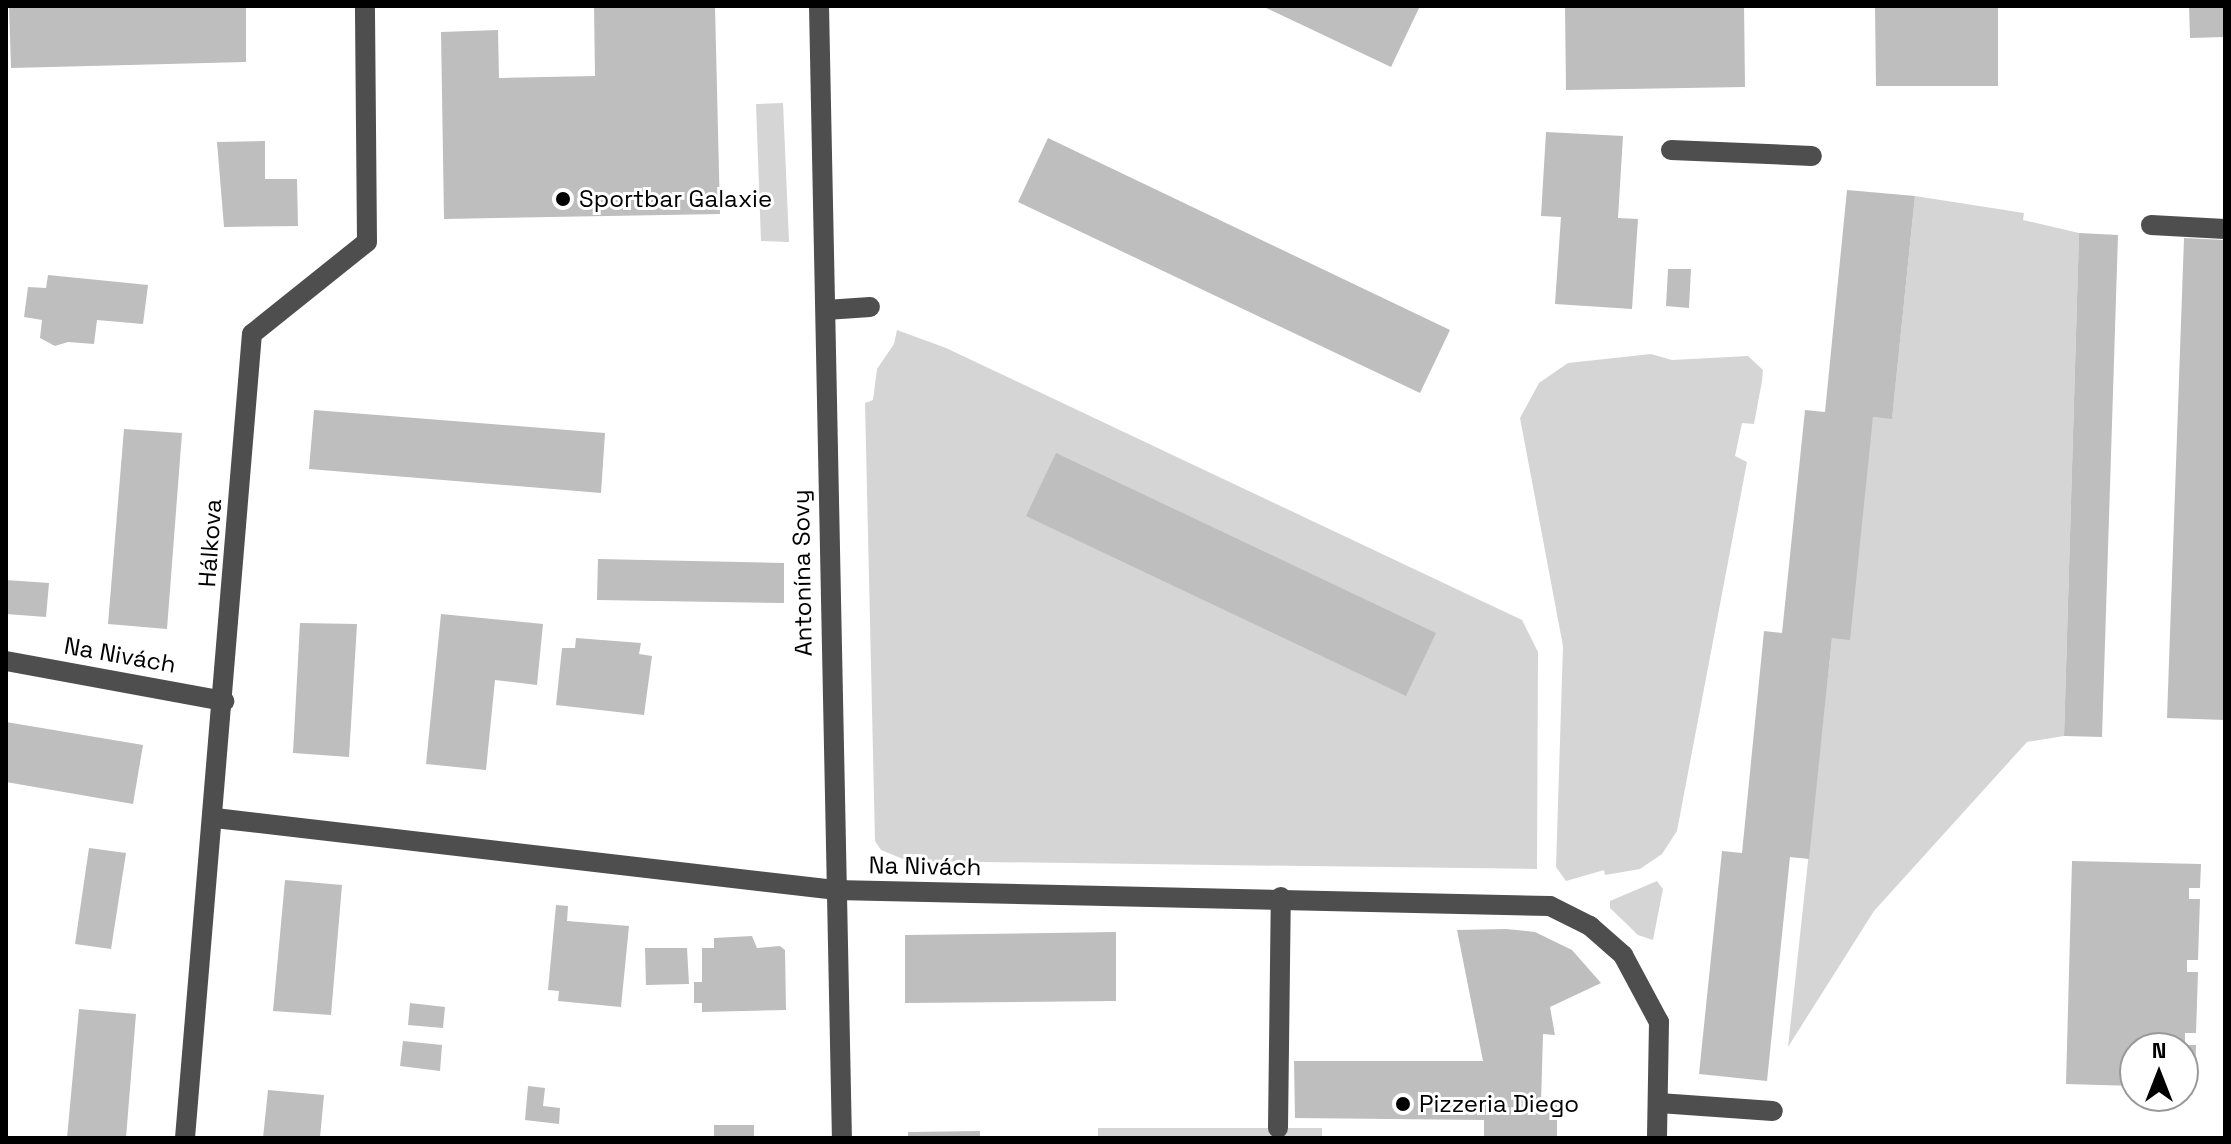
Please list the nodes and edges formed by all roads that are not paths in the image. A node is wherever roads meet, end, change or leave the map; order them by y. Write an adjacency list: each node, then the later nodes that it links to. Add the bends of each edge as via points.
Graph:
1 (365, 6): 10 (street, Hálkova, via 367,242 252,334)
2 (819, 6): 8 (street, Antonína Sovy)
3 (1671, 150): 4 (street)
4 (1812, 156)
5 (2151, 225): 6 (street)
6 (2225, 229)
7 (870, 307): 8 (street)
8 (826, 310): 12 (street, Antonína Sovy)
9 (6, 661): 10 (street, Na Nivách)
10 (224, 701): 11 (street, Hálkova)
11 (215, 818): 12 (street, Na Nivách); 17 (street, Hálkova)
12 (835, 890): 13 (street, Na Nivách); 18 (street, Antonína Sovy)
13 (1281, 897): 14 (street, Na Nivách, via 1550,906 1590,926 1623,955 1659,1022); 16 (street)
14 (1659, 1103): 15 (street); 19 (street)
15 (1773, 1111)
16 (1278, 1128)
17 (185, 1138)
18 (842, 1138)
19 (1657, 1138)

